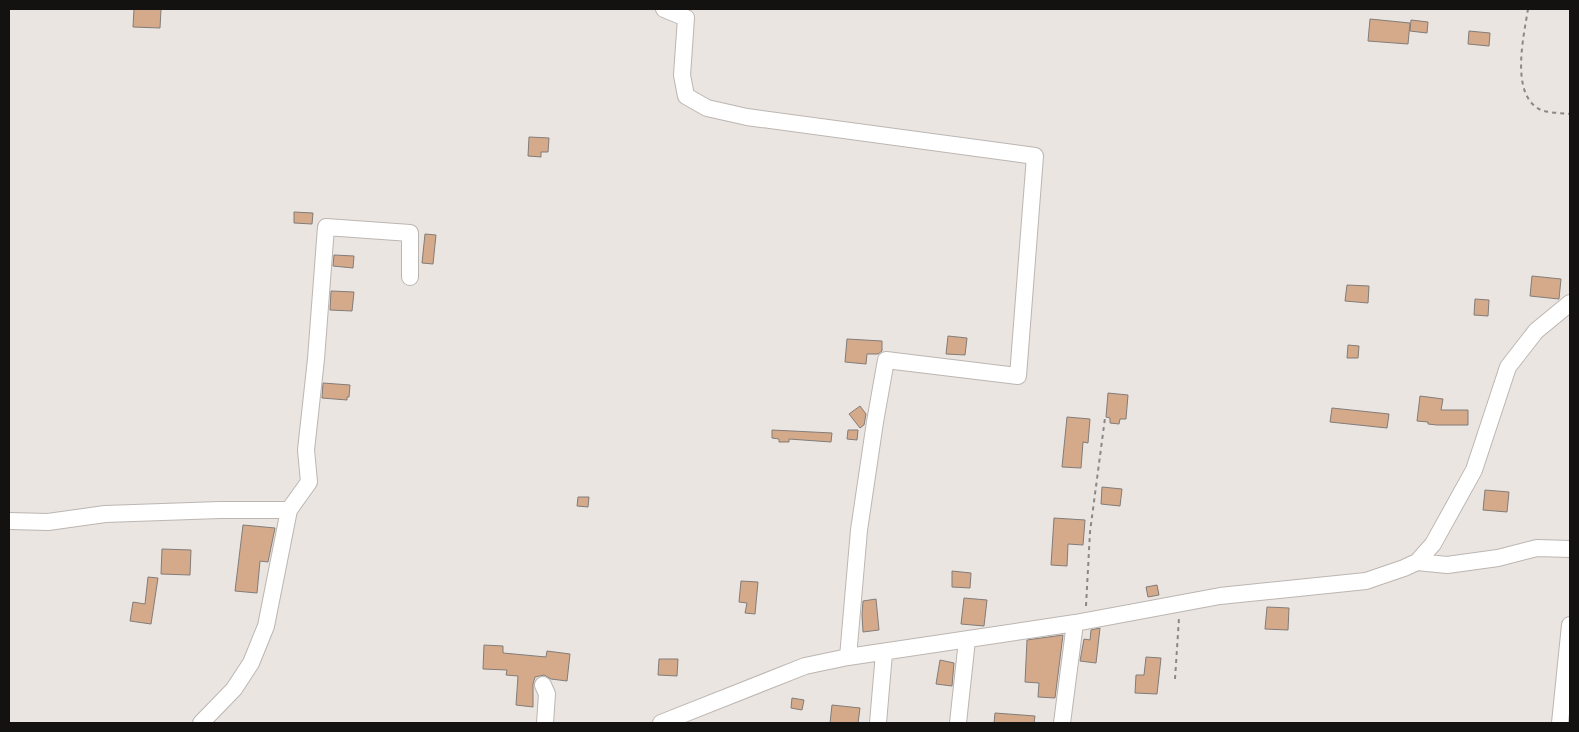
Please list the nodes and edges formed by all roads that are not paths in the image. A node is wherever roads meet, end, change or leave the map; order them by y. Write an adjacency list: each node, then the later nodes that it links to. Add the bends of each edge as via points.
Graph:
1 (668, 10): 12 (street, via 686,18 682,74 686,96 707,108 774,121 1035,156 1018,376 886,360 860,530)
2 (410, 277): 4 (street, via 410,233 326,227 306,450 309,482)
3 (1570, 303): 7 (street, via 1536,331 1508,367 1474,470 1433,544)
4 (288, 510): 5 (street, via 104,514 48,522); 14 (street, via 266,626 255,654 234,689)
5 (9, 521)
6 (1570, 549): 7 (street, via 1537,548 1498,558 1446,564)
7 (1417, 562): 8 (street, via 1366,581 1220,596)
8 (1080, 622): 10 (street); 19 (street)
9 (1570, 625): 20 (street)
10 (967, 640): 11 (street); 18 (street)
11 (884, 653): 12 (street); 17 (street)
12 (848, 657): 16 (street, via 805,666)
13 (543, 685): 15 (street, via 547,694)
14 (201, 723)
15 (545, 723)
16 (662, 723)
17 (878, 723)
18 (958, 723)
19 (1062, 723)
20 (1560, 723)

